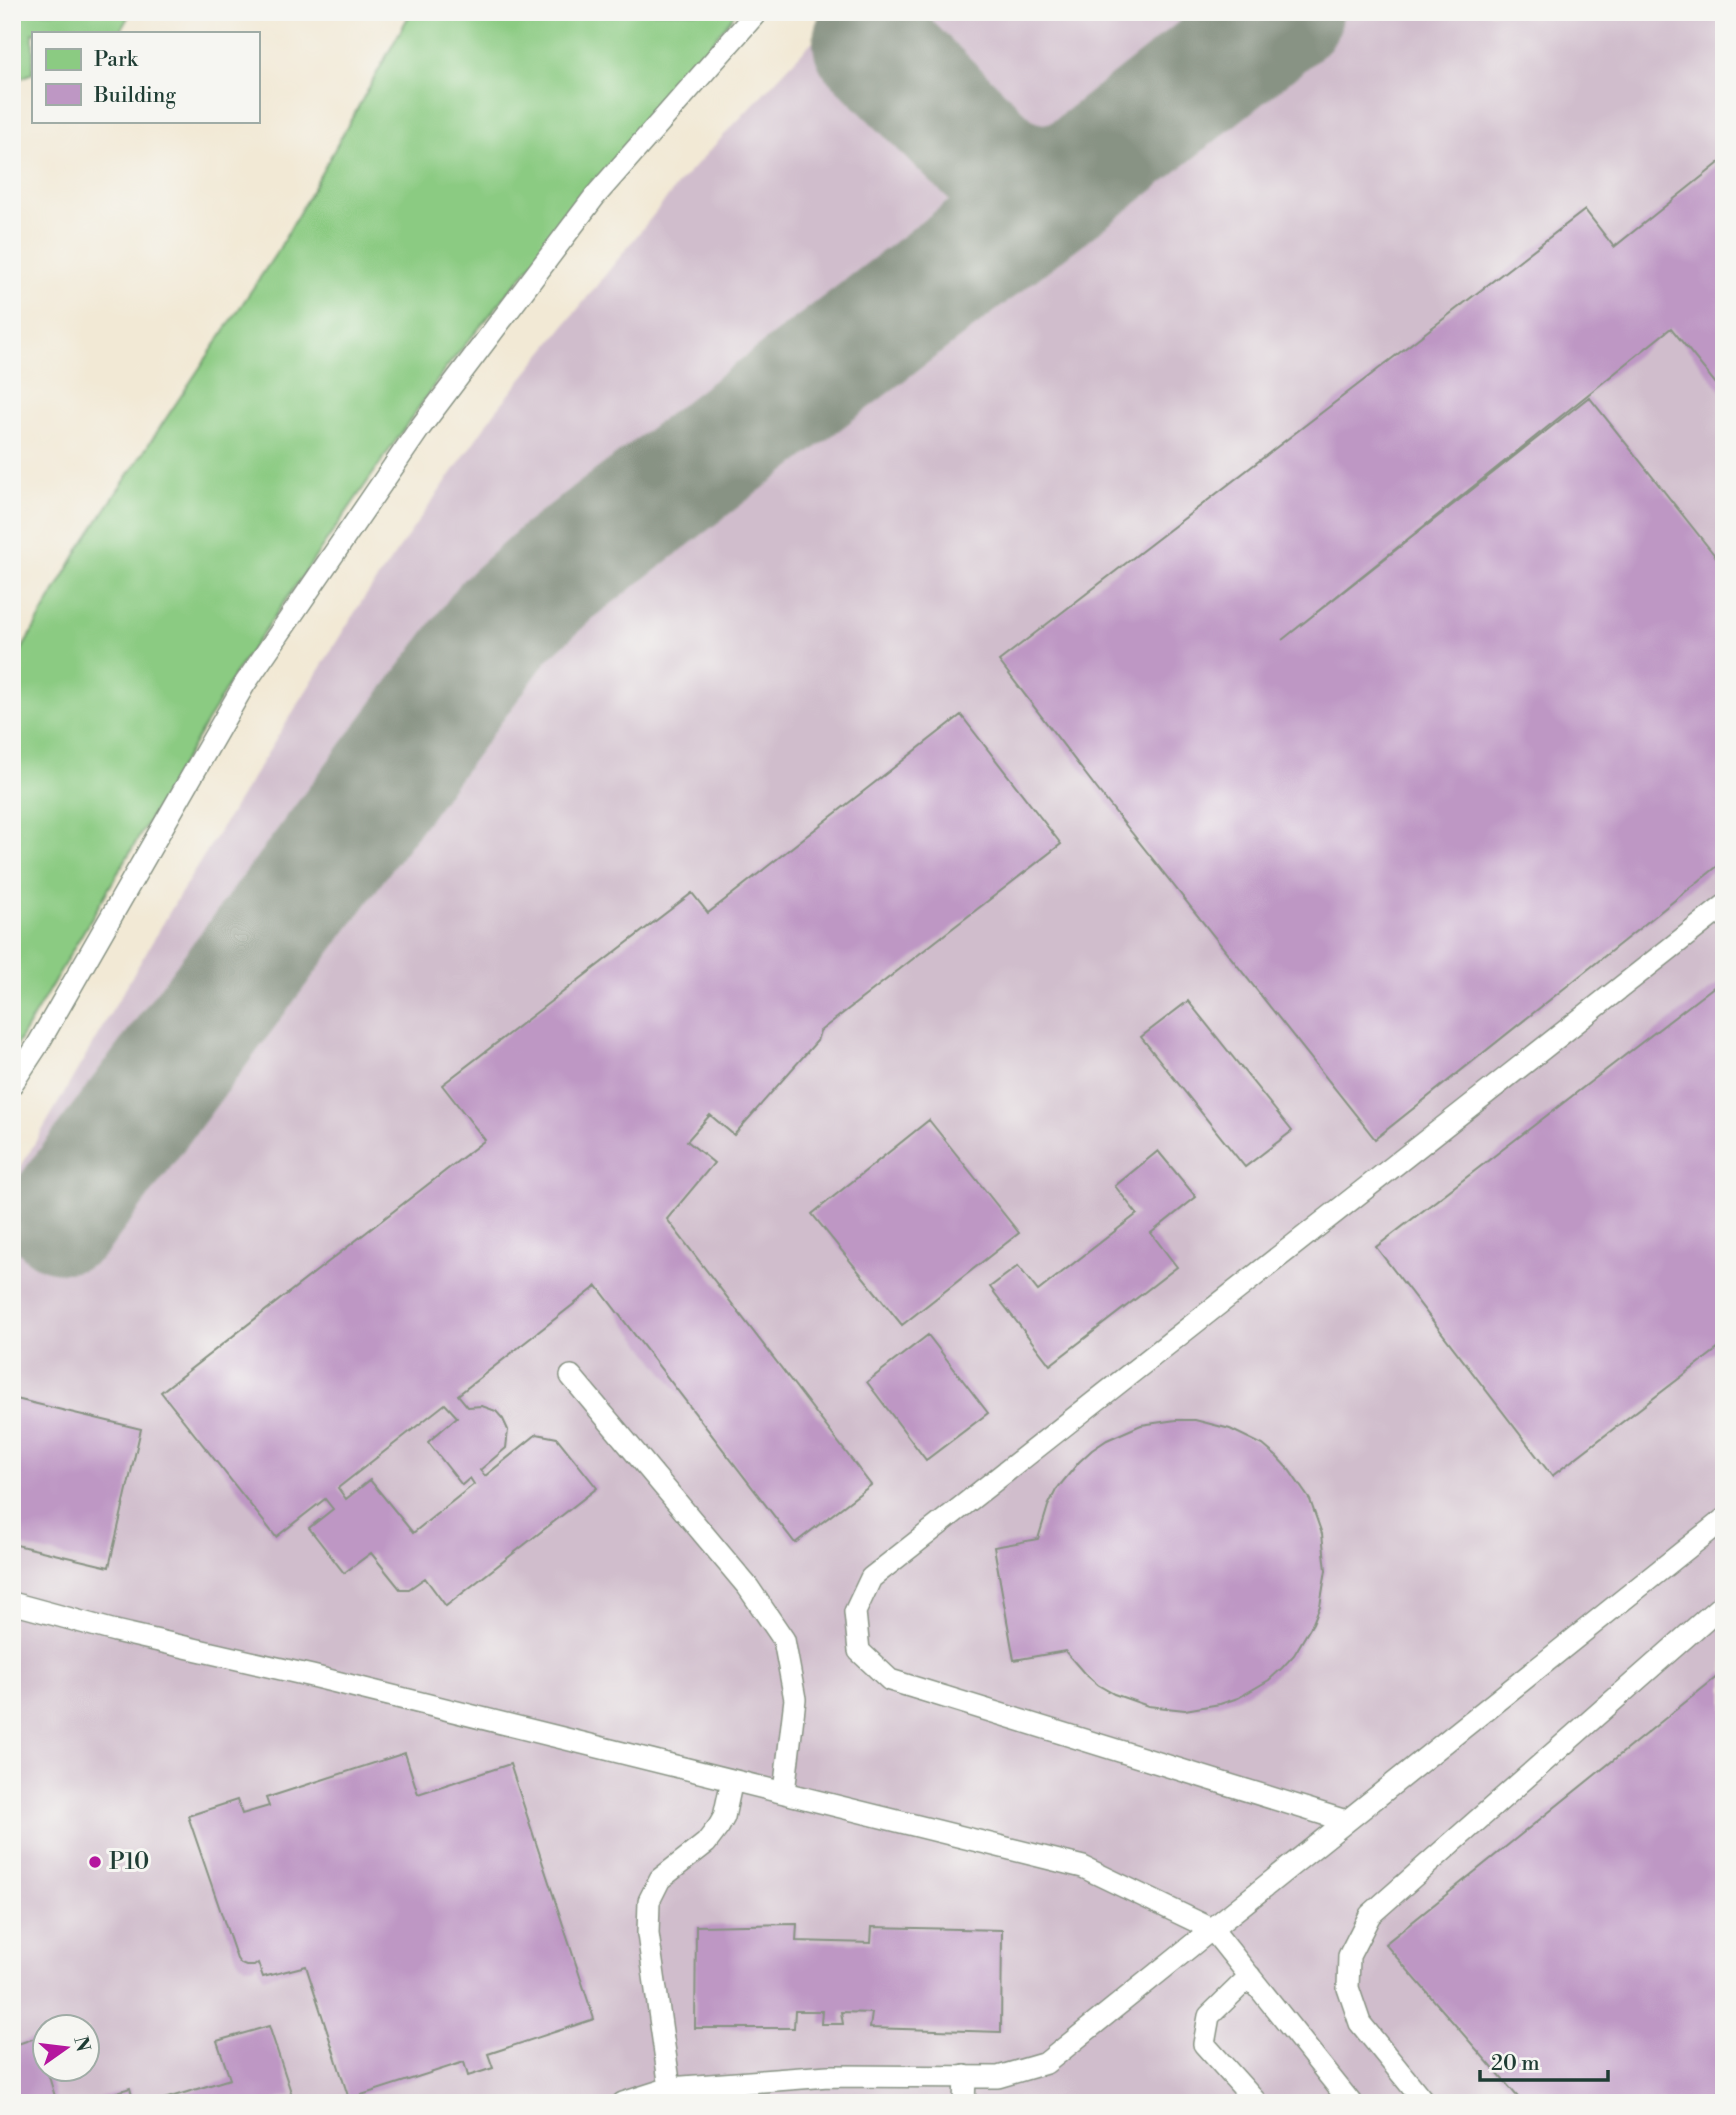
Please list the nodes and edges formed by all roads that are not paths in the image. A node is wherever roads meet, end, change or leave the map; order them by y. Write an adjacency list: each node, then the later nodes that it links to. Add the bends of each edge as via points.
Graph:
1 (757, 12): 3 (lane, via 595,196 419,429 244,685)
2 (1724, 905): 10 (lane, via 871,1578 855,1612 859,1651 890,1680)
3 (12, 1084)
4 (571, 1377): 9 (lane, via 748,1587 784,1640 795,1699)
5 (1724, 1519): 10 (lane)
6 (12, 1603): 8 (lane)
7 (1724, 1603): 19 (lane, via 1370,1915 1349,1956 1348,1988 1360,2023)
8 (732, 1780): 9 (lane); 14 (lane, via 719,1826 706,1843 660,1879 649,1901 648,1934)
9 (784, 1792): 11 (lane, via 1083,1867)
10 (1346, 1821): 11 (lane)
11 (1212, 1929): 12 (lane); 13 (lane, via 1046,2063 998,2077)
12 (1250, 1976): 17 (lane, via 1209,2016 1205,2044); 18 (lane)
13 (965, 2077): 14 (lane, via 828,2076); 16 (lane)
14 (670, 2088): 15 (lane)
15 (623, 2103)
16 (964, 2103)
17 (1257, 2103)
18 (1351, 2103)
19 (1425, 2103)

